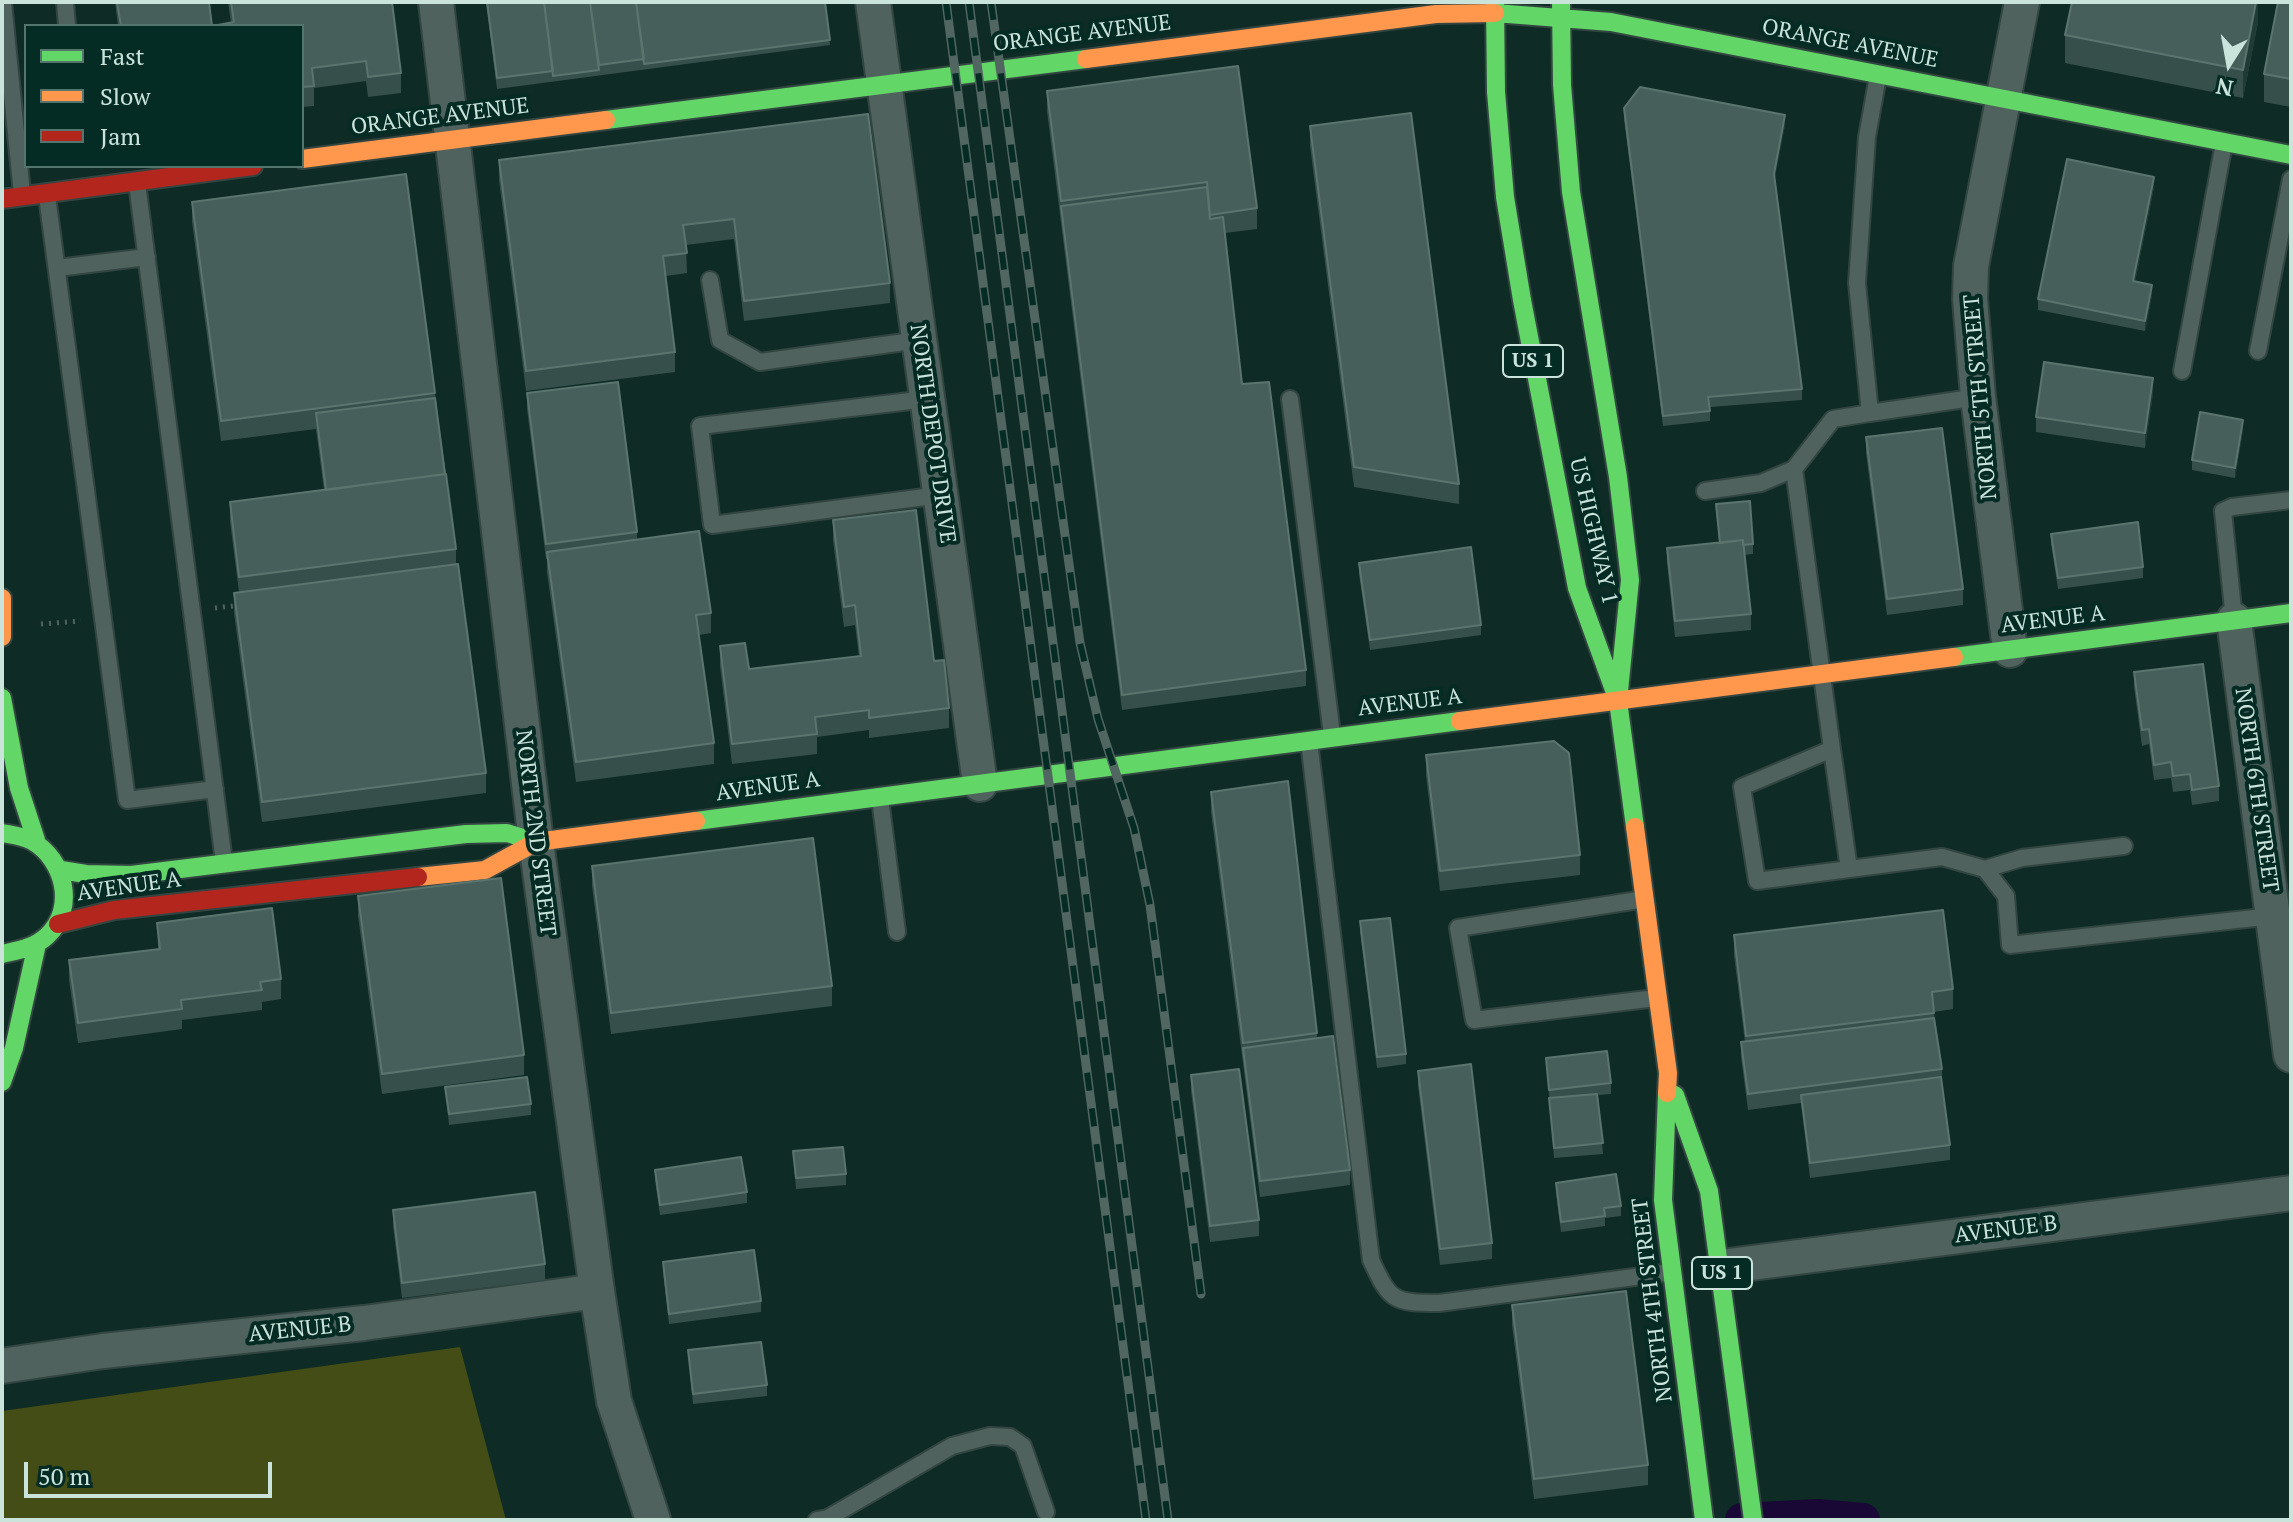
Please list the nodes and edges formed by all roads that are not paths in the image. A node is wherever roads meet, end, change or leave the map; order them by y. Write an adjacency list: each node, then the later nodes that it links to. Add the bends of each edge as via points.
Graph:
1 (3, 2): 20 (lane)
2 (65, 2): 8 (lane)
3 (436, 2): 12 (street, NORTH 2ND STREET)
4 (873, 2): 10 (street, NORTH DEPOT DRIVE)
5 (2022, 2): 11 (street, NORTH 5TH STREET)
6 (1495, 7): 7 (street, ORANGE AVENUE); 10 (street, ORANGE AVENUE); 43 (street, US HIGHWAY 1 / US 1, via 1505,197 1522,300 1577,588)
7 (1561, 8): 9 (street, ORANGE AVENUE); 43 (street, US HIGHWAY 1 / US 1, via 1571,192 1630,580)
8 (67, 24)
9 (1878, 75): 11 (street, ORANGE AVENUE); 31 (lane, via 1867,137 1857,283)
10 (884, 83): 12 (street, ORANGE AVENUE); 25 (street, NORTH DEPOT DRIVE)
11 (2003, 99): 13 (street, ORANGE AVENUE); 28 (street, NORTH 5TH STREET, via 1971,266)
12 (450, 140): 15 (street, ORANGE AVENUE); 52 (street, NORTH 2ND STREET)
13 (2224, 142): 14 (street, ORANGE AVENUE); 27 (lane)
14 (2291, 155)
15 (304, 159)
16 (238, 168): 18 (street)
17 (2291, 179): 26 (lane)
18 (137, 181): 19 (street, via 80,183); 22 (lane)
19 (47, 193): 20 (street); 23 (lane)
20 (22, 196): 21 (street)
21 (2, 199)
22 (147, 257): 23 (lane); 48 (lane)
23 (57, 268): 48 (lane, via 127,800)
24 (710, 280): 25 (lane, via 720,340 760,362)
25 (919, 340): 29 (street, NORTH DEPOT DRIVE)
26 (2258, 351)
27 (2182, 371)
28 (1978, 397): 31 (lane); 40 (street, NORTH 5TH STREET)
29 (927, 399): 34 (street, NORTH DEPOT DRIVE); 34 (lane, via 700,426 712,525)
30 (1290, 399): 44 (lane)
31 (1870, 413): 32 (lane, via 1833,419)
32 (1794, 469): 33 (lane, via 1761,483); 41 (lane)
33 (1705, 491)
34 (940, 495): 47 (street, NORTH DEPOT DRIVE)
35 (2291, 500): 38 (lane, via 2223,511)
36 (2, 598): 39 (street)
37 (2291, 613): 38 (street, AVENUE A)
38 (2234, 620): 40 (street, AVENUE A); 60 (street, NORTH 6TH STREET)
39 (2, 637)
40 (2010, 650): 41 (street, AVENUE A)
41 (1821, 674): 43 (street, AVENUE A); 46 (lane)
42 (2, 698): 51 (street, via 16,783)
43 (1618, 701): 44 (street, AVENUE A); 59 (street, NORTH 4TH STREET / US 1)
44 (1332, 737): 45 (street, AVENUE A)
45 (1308, 739): 47 (street, AVENUE A); 72 (lane, via 1371,1260 1385,1290 1407,1303 1439,1303)
46 (1832, 749): 55 (lane); 55 (lane, via 1742,787 1757,881)
47 (980, 784): 49 (street, AVENUE A)
48 (215, 789): 54 (lane)
49 (880, 796): 52 (street, AVENUE A); 62 (lane)
50 (2, 833): 51 (street)
51 (36, 840): 57 (street)
52 (536, 842): 54 (street, AVENUE A, via 507,833 466,834); 58 (street, AVENUE A, via 485,870); 73 (street, NORTH 2ND STREET)
53 (2124, 846): 56 (lane, via 2022,858)
54 (224, 863): 57 (street, AVENUE A, via 112,876); 58 (street)
55 (1849, 869): 56 (lane, via 1942,857)
56 (1985, 869): 60 (lane, via 2006,896 2010,945)
57 (61, 870): 61 (street, via 64,897)
58 (230, 898): 61 (street, AVENUE A, via 114,910)
59 (1645, 899): 66 (street, NORTH 4TH STREET / US 1); 66 (lane, via 1458,928 1474,1020)
60 (2273, 916): 65 (street, NORTH 6TH STREET)
61 (58, 924): 63 (street)
62 (897, 932)
63 (37, 944): 64 (street); 69 (street)
64 (2, 954)
65 (2287, 994): 67 (street, NORTH 6TH STREET)
66 (1658, 997): 68 (street, NORTH 4TH STREET / US 1)
67 (2291, 1055)
68 (1668, 1073): 71 (street, NORTH 4TH STREET / US 1, via 1709,1191); 72 (street, NORTH 4TH STREET / US 1, via 1663,1200)
69 (2, 1082)
70 (2291, 1193): 71 (street, AVENUE B)
71 (1721, 1267): 79 (street, NORTH 4TH STREET / US 1)
72 (1674, 1272): 78 (street, NORTH 4TH STREET / US 1)
73 (597, 1291): 74 (street, AVENUE B); 76 (street, NORTH 2ND STREET, via 614,1401)
74 (2, 1366)
75 (1046, 1512): 77 (lane, via 1023,1446 1010,1437 990,1436 952,1446)
76 (653, 1520)
77 (817, 1520)
78 (1704, 1520)
79 (1753, 1520)

